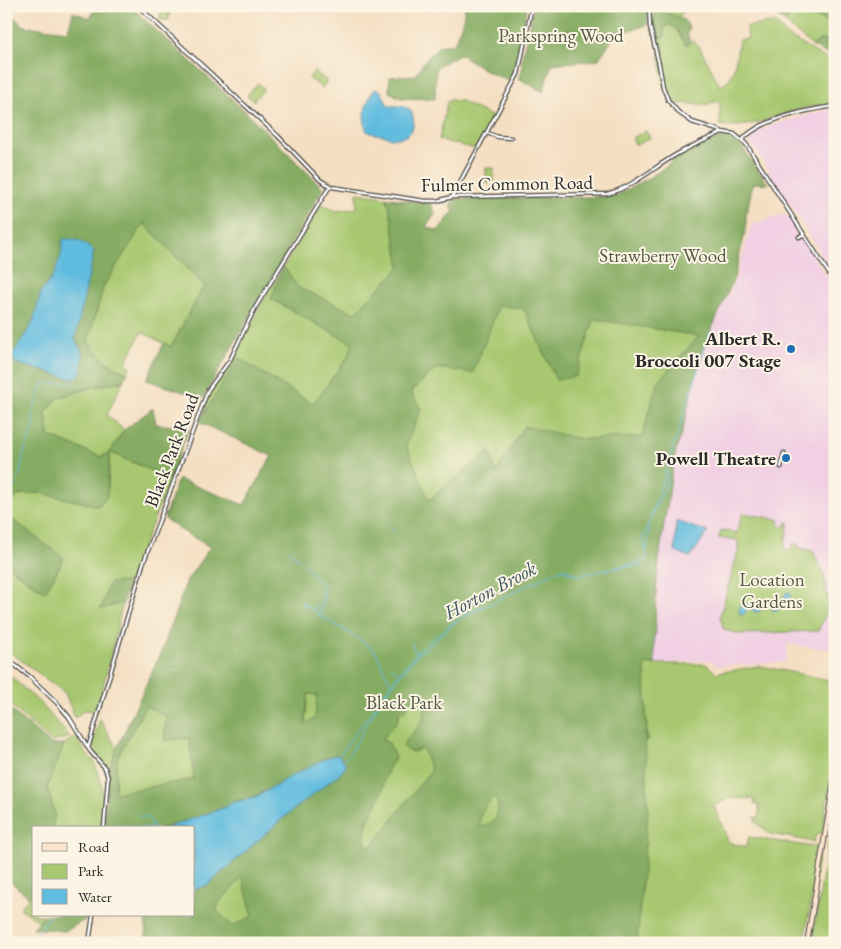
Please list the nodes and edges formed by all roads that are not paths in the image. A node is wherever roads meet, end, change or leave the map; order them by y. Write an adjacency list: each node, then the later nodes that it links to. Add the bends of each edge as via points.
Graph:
1 (138, 6): 9 (street)
2 (532, 6): 6 (street, via 518,74)
3 (649, 6): 5 (street, via 650,27 668,100 692,122)
4 (835, 106): 8 (street, via 803,111 755,128)
5 (722, 132): 8 (street, via 734,134); 10 (street, Fulmer Common Road, via 679,153 635,182 607,194)
6 (487, 133): 7 (street); 10 (street)
7 (511, 138)
8 (742, 140): 11 (street)
9 (330, 186): 10 (street, Fulmer Common Road, via 425,201); 17 (street, Black Park Road, via 255,308 230,360 208,390 143,564)
10 (452, 197)
11 (804, 234): 12 (street); 13 (street)
12 (799, 238)
13 (835, 283)
14 (784, 453): 15 (street)
15 (782, 467)
16 (6, 658): 17 (street, via 57,703)
17 (88, 748): 19 (street, via 108,774)
18 (835, 775): 22 (street)
19 (104, 826)
20 (94, 916): 21 (street)
21 (89, 943)
22 (807, 943)

